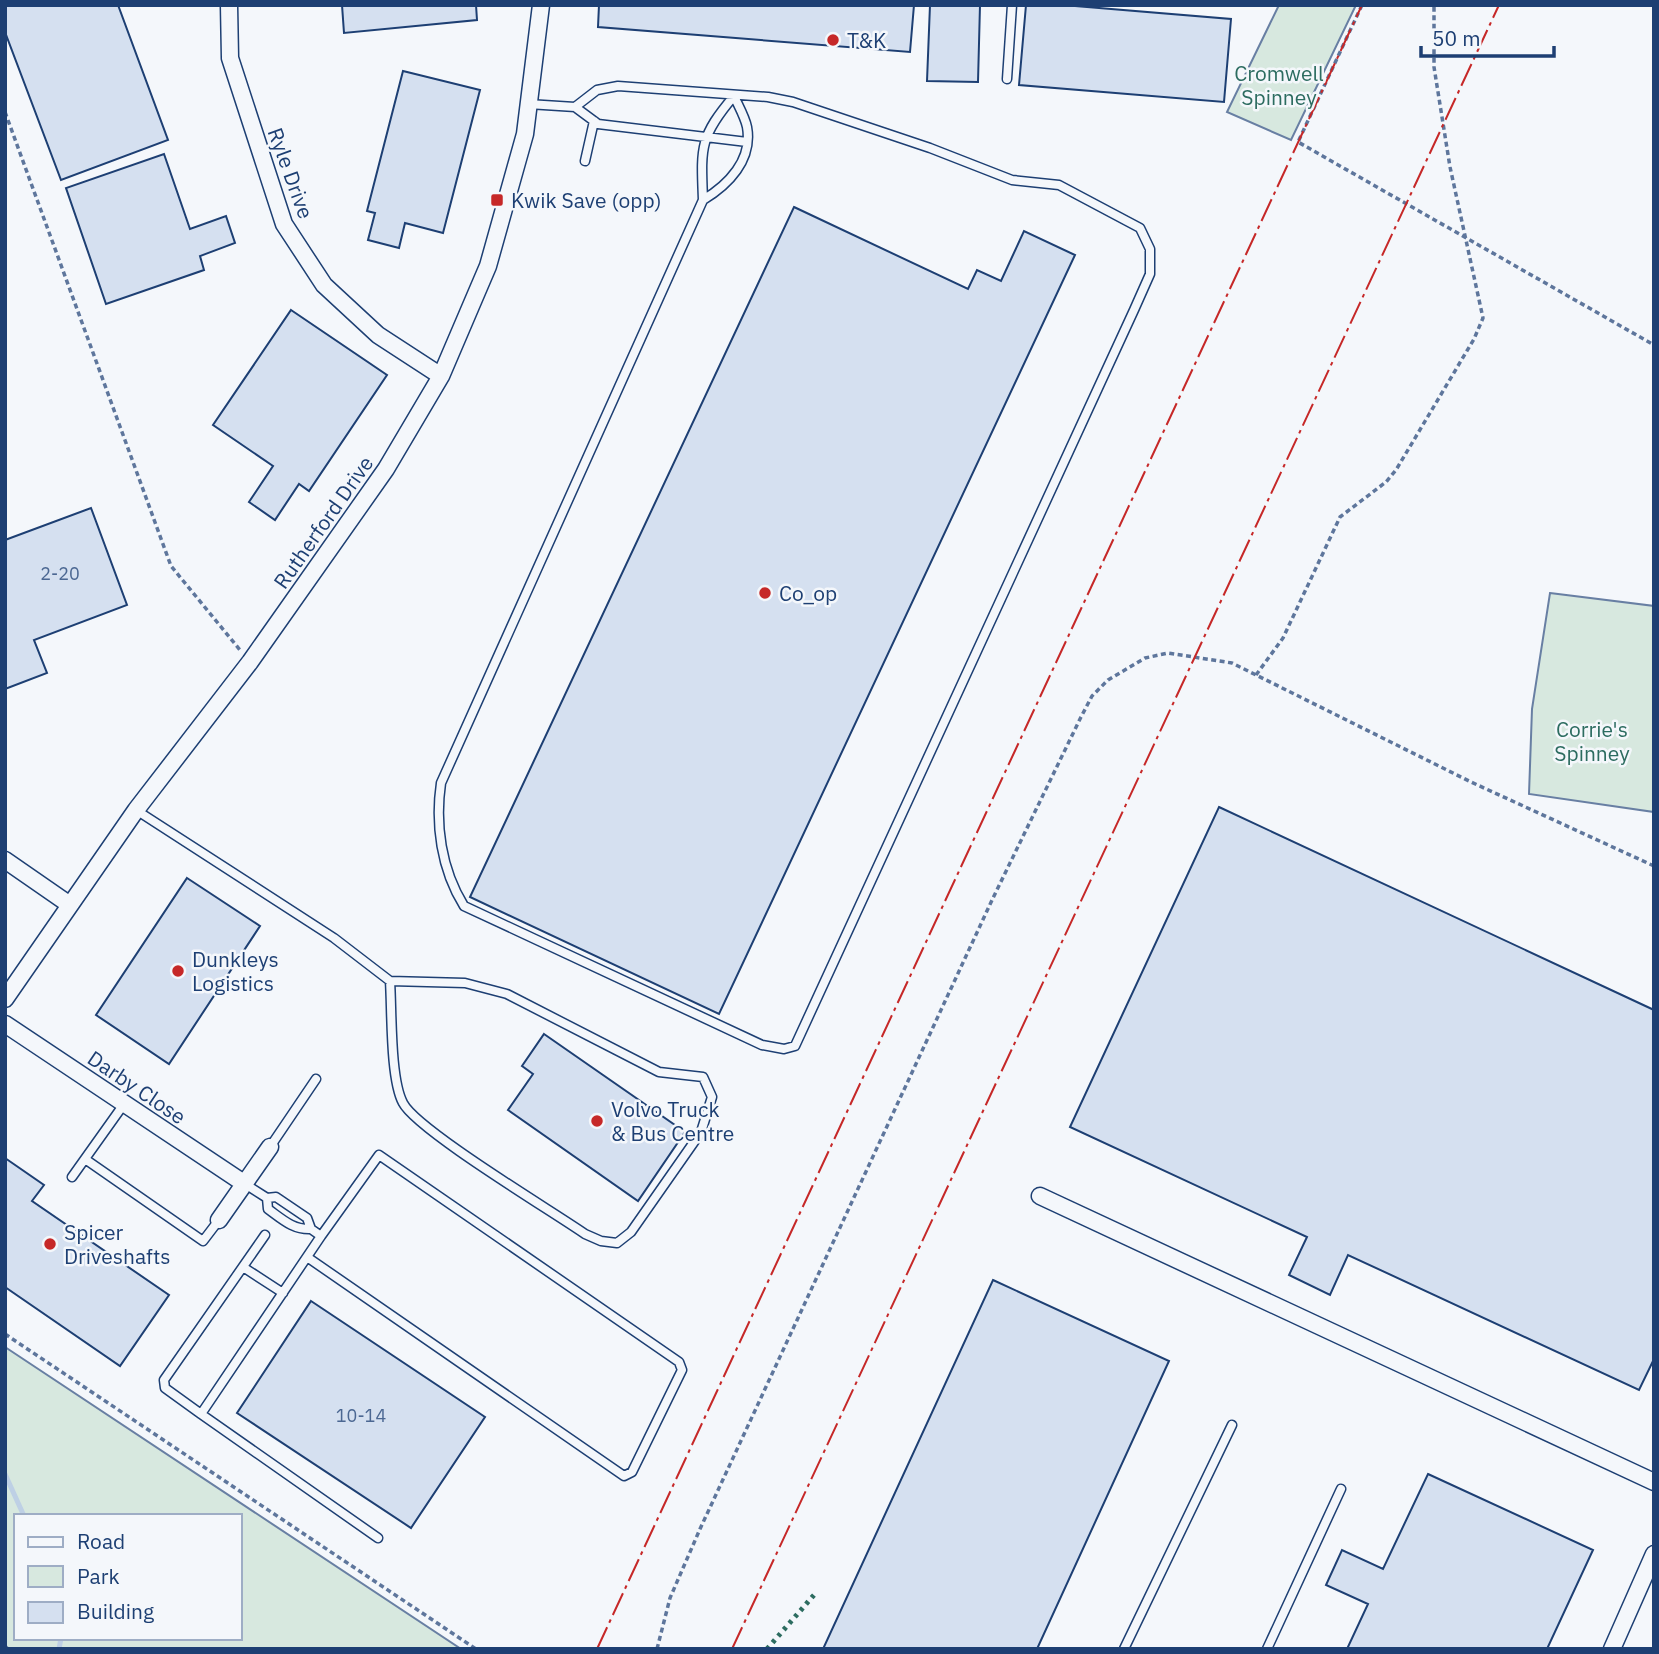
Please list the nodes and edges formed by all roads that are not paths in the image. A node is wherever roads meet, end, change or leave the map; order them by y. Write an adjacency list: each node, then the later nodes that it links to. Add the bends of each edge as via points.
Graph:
1 (229, 5): 13 (street, Ryle Drive, via 230,58 284,224 324,285 378,335)
2 (541, 5): 6 (street, Rutherford Drive)
3 (1012, 5): 4 (lane)
4 (1007, 79)
5 (733, 96): 7 (lane, via 618,86 597,90); 9 (lane); 10 (lane, via 747,126); 12 (lane, via 793,102 1012,180 1059,185 1140,228 1150,249 1150,274 1128,323 795,1046 784,1049 762,1045 464,906 453,889 439,832 441,783)
6 (528, 104): 7 (lane); 13 (street, Rutherford Drive, via 525,134 488,266)
7 (575, 107): 8 (lane)
8 (594, 121): 9 (lane); 11 (lane)
9 (705, 137): 10 (lane); 12 (lane, via 701,151)
10 (747, 142): 12 (lane, via 734,178)
11 (584, 161)
12 (703, 200)
13 (440, 376): 14 (street, Rutherford Drive, via 386,469 250,662)
14 (136, 810): 16 (street, Rutherford Drive); 17 (lane, via 334,938)
15 (5, 860): 16 (street)
16 (70, 905): 18 (street, Rutherford Drive)
17 (390, 981): 17 (lane, via 465,982 507,994 659,1072 703,1077 712,1097 701,1132 631,1232 617,1243 585,1234 410,1111 397,1084)
18 (5, 999)
19 (5, 1024): 21 (street, Darby Close)
20 (316, 1079): 22 (lane)
21 (124, 1104): 23 (lane); 25 (street, Darby Close)
22 (270, 1147): 25 (street)
23 (85, 1158): 24 (lane); 28 (lane, via 203,1241)
24 (72, 1177)
25 (245, 1184): 27 (lane); 28 (street)
26 (1040, 1196): 37 (street)
27 (267, 1198): 29 (lane, via 276,1197 307,1218); 29 (lane, via 268,1209 285,1221 299,1230)
28 (219, 1220)
29 (311, 1229): 31 (lane)
30 (265, 1236): 33 (lane)
31 (321, 1236): 32 (lane); 32 (lane, via 379,1155 678,1362 682,1370 632,1472 624,1476)
32 (307, 1257): 34 (lane)
33 (243, 1266): 34 (lane); 35 (lane, via 164,1380 166,1388)
34 (283, 1293): 35 (lane)
35 (201, 1414): 39 (lane)
36 (1232, 1425): 41 (lane)
37 (1654, 1482)
38 (1341, 1489): 42 (lane)
39 (378, 1538)
40 (1654, 1554): 43 (street)
41 (1124, 1649)
42 (1267, 1649)
43 (1612, 1649)

